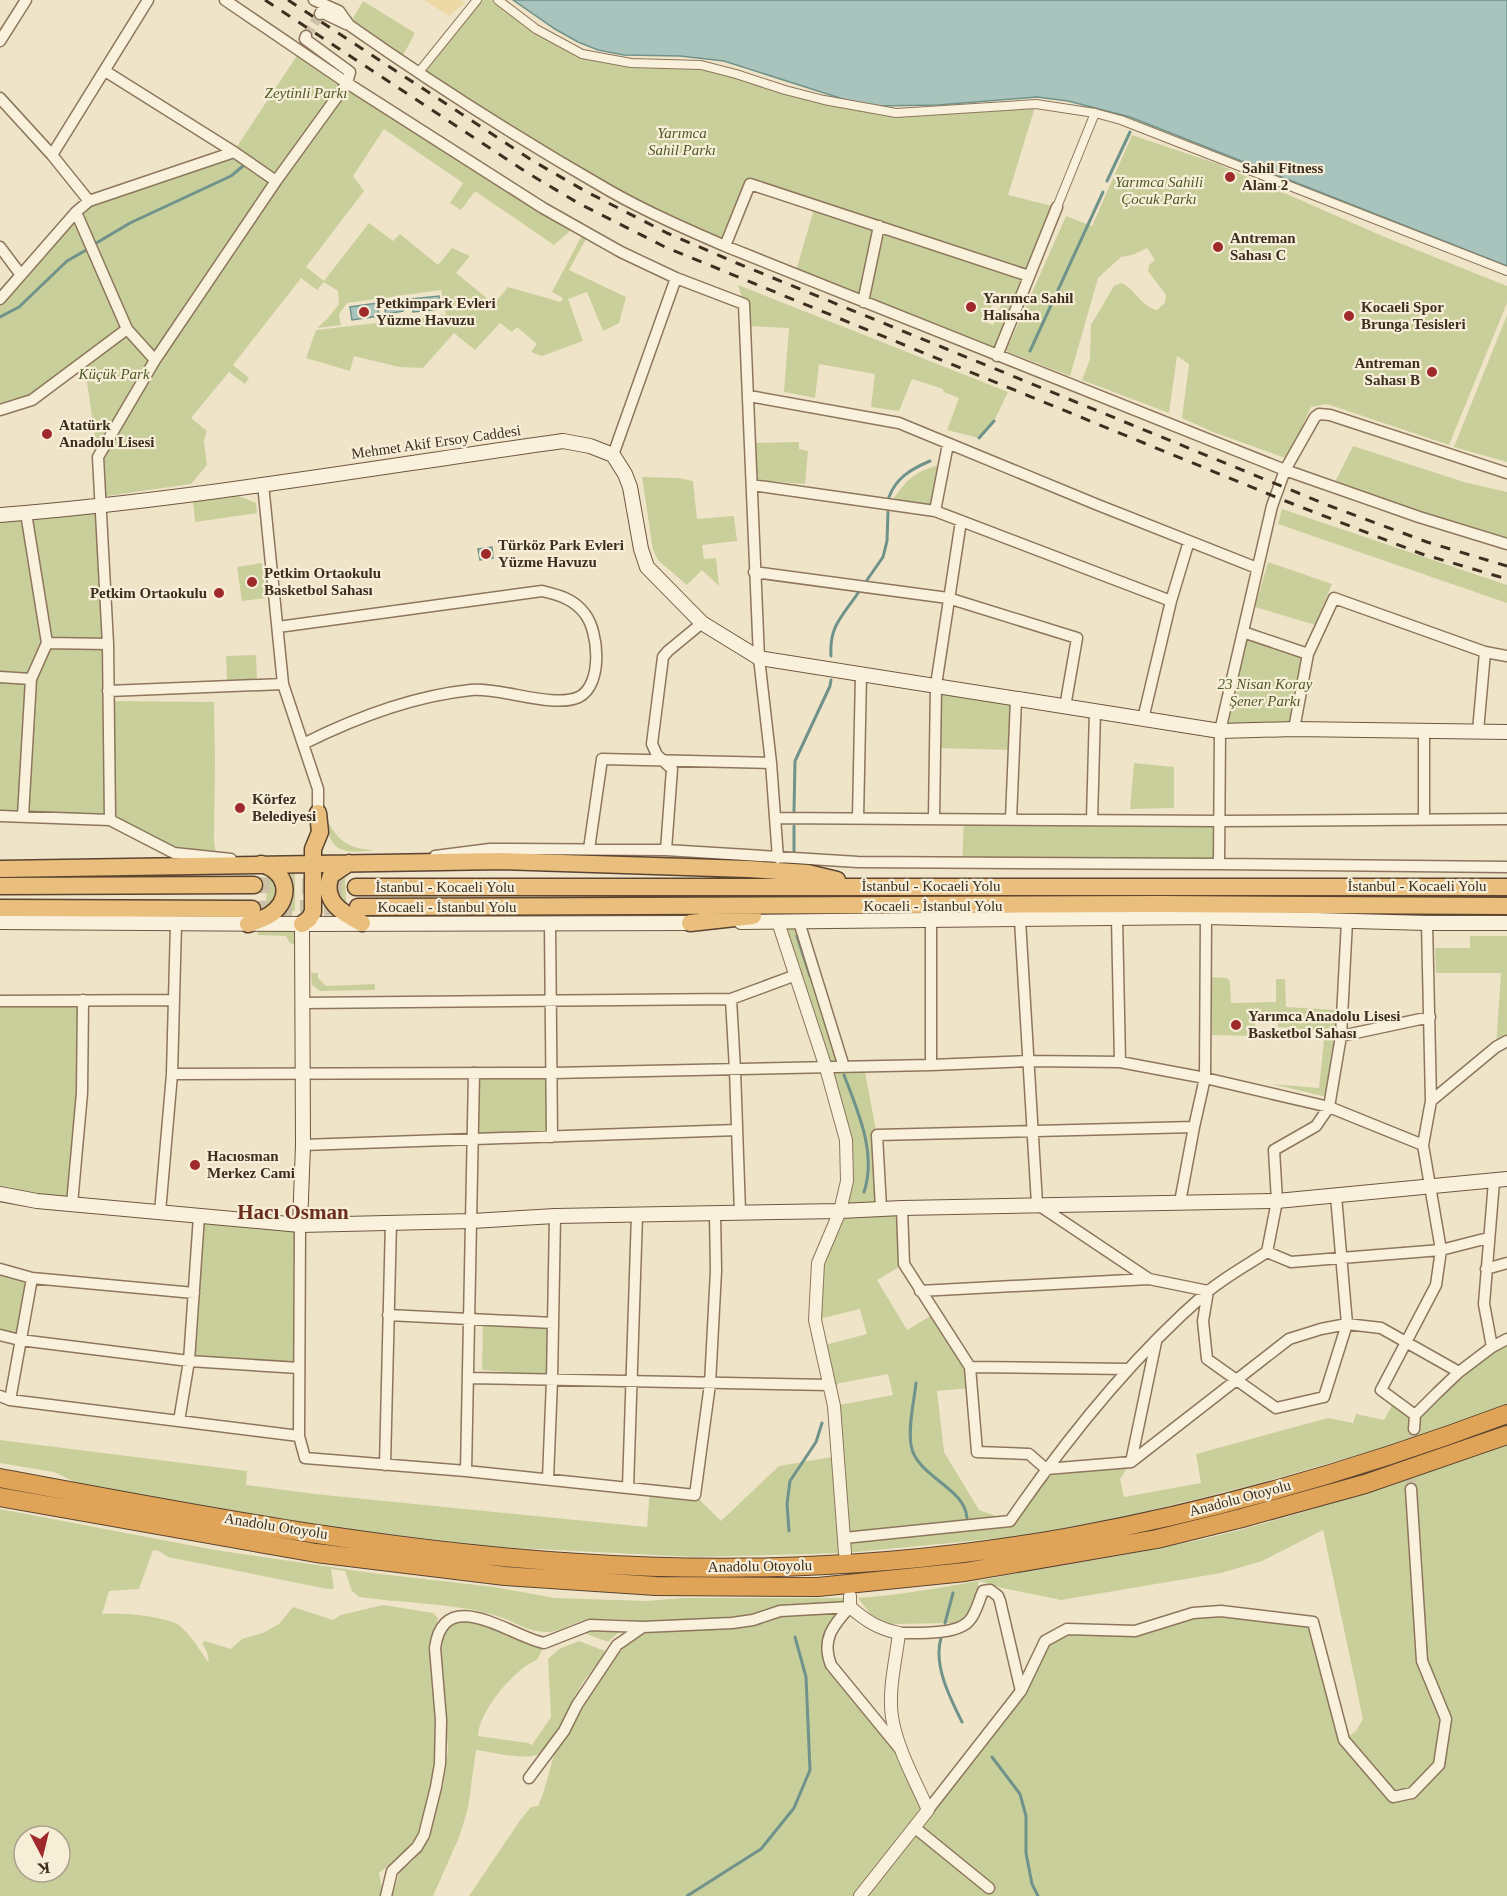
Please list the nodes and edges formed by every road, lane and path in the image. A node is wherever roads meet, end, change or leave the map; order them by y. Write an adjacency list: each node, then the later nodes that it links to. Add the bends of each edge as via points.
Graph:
1 (148, 0): 11 (street)
2 (225, 0): 13 (street)
3 (314, 0): 8 (street, via 339,11)
4 (477, 0): 12 (street)
5 (498, 0): 15 (street, via 536,29 582,54 631,63 701,65 869,109 896,113 1036,104)
6 (23, 1): 10 (street)
7 (320, 14): 8 (street)
8 (349, 25): 12 (street)
9 (306, 36): 13 (street, via 350,72)
10 (0, 41)
11 (105, 71): 16 (street); 17 (street)
12 (419, 72): 23 (street, via 611,192)
13 (347, 83): 18 (street); 28 (street, via 543,208)
14 (0, 98): 17 (street)
15 (1095, 113): 20 (street); 25 (street)
16 (234, 152): 18 (street); 19 (street)
17 (52, 155): 19 (street)
18 (276, 182): 33 (street)
19 (89, 201): 21 (street)
20 (1057, 207): 27 (street)
21 (76, 212): 26 (street); 31 (street)
22 (879, 226): 23 (street, via 750,184); 27 (street); 30 (street)
23 (725, 246): 30 (street)
24 (0, 247): 26 (street)
25 (1507, 271)
26 (21, 275): 29 (street)
27 (1029, 276): 32 (street)
28 (676, 278): 34 (street, via 744,304); 37 (street)
29 (0, 299)
30 (863, 302): 32 (street)
31 (127, 329): 33 (street); 35 (street, via 32,400)
32 (997, 356): 38 (street)
33 (155, 360): 42 (street, via 98,457)
34 (749, 396): 36 (street, via 900,423); 41 (street)
35 (0, 410)
36 (948, 444): 43 (street); 47 (street)
37 (613, 455): 40 (main road, Mehmet Akif Ersoy Caddesi, via 563,441); 53 (main road, via 630,487 647,567)
38 (1285, 470): 39 (street, via 1315,417 1324,413); 48 (street); 49 (street)
39 (1507, 472)
40 (262, 484): 42 (main road, Mehmet Akif Ersoy Caddesi); 54 (street)
41 (752, 485): 43 (street); 50 (street)
42 (100, 506): 44 (main road, Mehmet Akif Ersoy Caddesi); 57 (street)
43 (935, 511): 46 (street)
44 (26, 513): 45 (main road, Mehmet Akif Ersoy Caddesi); 56 (street)
45 (0, 514)
46 (961, 521): 51 (street); 52 (street)
47 (1189, 541): 49 (street); 52 (street)
48 (1507, 544)
49 (1257, 568): 55 (street)
50 (754, 572): 51 (street); 61 (street)
51 (948, 598): 66 (street); 69 (street, via 1077,638)
52 (1171, 601): 71 (street)
53 (702, 623): 61 (main road); 78 (street, via 663,657 651,744)
54 (278, 627): 65 (street); 77 (street, via 542,591 574,603 592,628 596,644 595,674 581,696 570,700 486,690 457,692 391,707)
55 (1243, 632): 59 (street); 73 (street)
56 (47, 643): 57 (street); 64 (street)
57 (108, 644): 67 (street)
58 (1485, 652): 59 (street, via 1334,598); 60 (street); 75 (street)
59 (1308, 654): 72 (street)
60 (1507, 656)
61 (759, 658): 62 (main road); 79 (street)
62 (861, 674): 66 (main road); 84 (street)
63 (0, 677): 64 (street)
64 (31, 679): 82 (street)
65 (283, 684): 67 (street); 77 (street)
66 (936, 685): 68 (main road); 85 (street)
67 (108, 691): 88 (street)
68 (1016, 700): 69 (main road); 86 (street)
69 (1065, 707): 70 (main road)
70 (1095, 711): 71 (main road); 89 (street)
71 (1143, 718): 73 (main road)
72 (1294, 729): 73 (main road); 74 (main road)
73 (1221, 730): 91 (street)
74 (1424, 731): 75 (main road); 90 (street)
75 (1478, 731): 76 (main road)
76 (1507, 732)
77 (303, 744): 80 (street, via 318,789)
78 (664, 760): 79 (street); 93 (street, via 602,759); 94 (street, via 672,770)
79 (771, 763): 83 (street)
80 (318, 813): 92 (highway); 96 (highway)
81 (0, 816): 82 (street)
82 (23, 816): 88 (street)
83 (775, 818): 84 (street); 95 (street)
84 (858, 818): 85 (street)
85 (934, 818): 86 (street)
86 (1011, 819): 89 (street)
87 (1507, 819): 90 (street)
88 (110, 820): 99 (street, via 174,853)
89 (1092, 820): 91 (street)
90 (1424, 820): 91 (street)
91 (1219, 821): 100 (street)
92 (320, 832): 96 (highway); 97 (highway, via 327,849)
93 (589, 849): 94 (street); 98 (street, via 490,849)
94 (666, 850): 95 (street)
95 (778, 858): 100 (street)
96 (306, 859): 97 (highway); 99 (highway, via 288,857); 128 (highway, via 313,912)
97 (350, 863): 98 (highway); 113 (highway, via 331,875 328,892 343,913)
98 (387, 863): 106 (highway, via 502,861 748,869 808,873)
99 (259, 864): 102 (highway); 114 (highway, via 274,868 279,874 283,899 272,914)
100 (1219, 864): 101 (street)
101 (1507, 867)
102 (0, 869)
103 (1507, 875): 107 (highway)
104 (254, 885): 105 (highway)
105 (0, 886)
106 (861, 886): 107 (highway, İstanbul - Kocaeli Yolu); 109 (highway, İstanbul - Kocaeli Yolu)
107 (1420, 886): 108 (highway, İstanbul - Kocaeli Yolu)
108 (1507, 886)
109 (356, 887)
110 (837, 906): 111 (highway, Kocaeli - İstanbul Yolu); 113 (highway, Kocaeli - İstanbul Yolu); 124 (highway)
111 (1507, 906)
112 (0, 909): 114 (highway)
113 (360, 915): 123 (main road); 128 (main road)
114 (250, 916): 127 (main road); 128 (main road)
115 (1206, 917): 116 (main road); 120 (main road); 149 (street)
116 (1116, 918): 118 (main road); 140 (street)
117 (931, 920): 118 (main road); 119 (main road); 141 (street)
118 (1020, 920): 139 (street)
119 (799, 921): 122 (main road); 142 (street)
120 (1347, 921): 125 (main road); 137 (street)
121 (0, 922): 127 (main road)
122 (778, 922): 124 (main road); 129 (street)
123 (550, 923): 124 (main road); 134 (street)
124 (690, 923)
125 (1426, 923): 126 (main road); 136 (street)
126 (1507, 923)
127 (176, 924): 133 (street)
128 (302, 924): 135 (main road)
129 (796, 975): 130 (street); 143 (street)
130 (731, 999): 134 (street); 144 (street)
131 (0, 1000): 132 (street)
132 (83, 1000): 133 (street); 165 (street, via 82,1093)
133 (173, 1000): 147 (street)
134 (550, 1001): 135 (street); 146 (street)
135 (302, 1003): 148 (main road)
136 (1430, 1017): 137 (street); 150 (street)
137 (1341, 1036): 151 (street)
138 (1507, 1041): 150 (street)
139 (1029, 1061): 140 (street); 141 (street); 154 (street)
140 (1120, 1062): 149 (street)
141 (931, 1065): 142 (street)
142 (844, 1067): 143 (street)
143 (826, 1068): 144 (street); 169 (street, via 846,1140 847,1181)
144 (735, 1070): 146 (street); 153 (street)
145 (474, 1073): 146 (street); 148 (street); 156 (street)
146 (552, 1073): 155 (street)
147 (172, 1074): 148 (street); 170 (street)
148 (302, 1074): 157 (main road)
149 (1205, 1078): 151 (street); 152 (street)
150 (1431, 1101): 158 (street)
151 (1329, 1107): 158 (street); 163 (street, via 1316,1126 1274,1150)
152 (1194, 1127): 154 (street); 164 (street)
153 (737, 1130): 155 (street); 171 (street)
154 (1033, 1130): 166 (street); 167 (street, via 877,1135)
155 (552, 1137): 156 (street)
156 (472, 1139): 157 (street); 176 (street)
157 (303, 1145): 178 (main road)
158 (1423, 1145): 160 (street)
159 (1500, 1180): 160 (main road); 179 (street)
160 (1430, 1187): 162 (main road); 180 (street)
161 (0, 1194): 165 (main road)
162 (1336, 1196): 163 (main road); 182 (street)
163 (1277, 1201): 164 (main road); 181 (street)
164 (1180, 1202): 166 (main road)
165 (72, 1204): 170 (main road)
166 (1037, 1204): 168 (main road); 187 (street)
167 (881, 1208): 168 (main road); 169 (main road)
168 (902, 1208): 188 (street, via 904,1264)
169 (840, 1211): 171 (main road); 211 (street, via 818,1263 815,1320)
170 (160, 1212): 174 (main road)
171 (740, 1212): 172 (main road)
172 (715, 1213): 173 (main road); 210 (street)
173 (637, 1215): 175 (main road); 209 (street)
174 (199, 1216): 178 (main road); 190 (street)
175 (555, 1216): 176 (main road); 193 (street)
176 (472, 1221): 177 (main road); 192 (street)
177 (391, 1222): 178 (main road); 191 (street)
178 (300, 1225): 202 (street)
179 (1488, 1238): 180 (street); 185 (street)
180 (1441, 1250): 182 (street); 199 (street, via 1436,1285)
181 (1267, 1252): 182 (street, via 1291,1262); 189 (street)
182 (1342, 1257): 194 (street)
183 (1507, 1263): 185 (street)
184 (0, 1269): 186 (street)
185 (1486, 1269): 200 (street, via 1484,1304)
186 (32, 1278): 190 (street); 197 (street)
187 (1149, 1279): 188 (street); 189 (street)
188 (920, 1291): 203 (street)
189 (1208, 1291): 198 (street); 208 (street, via 1203,1321 1207,1359)
190 (194, 1293): 201 (street)
191 (388, 1315): 192 (street); 220 (street)
192 (469, 1320): 193 (street); 206 (street)
193 (553, 1323): 207 (street)
194 (1347, 1324): 199 (street, via 1381,1328); 208 (street, via 1289,1339); 208 (street, via 1324,1397 1276,1408)
195 (0, 1335): 197 (street)
196 (1507, 1339): 200 (street)
197 (20, 1340): 201 (street); 212 (street)
198 (1157, 1340): 204 (street); 219 (street)
199 (1407, 1342): 205 (street); 214 (street, via 1381,1390)
200 (1492, 1347): 205 (street)
201 (189, 1361): 202 (street); 215 (street)
202 (299, 1368): 218 (street)
203 (970, 1368): 204 (street); 221 (street, via 976,1452 1029,1454)
204 (1128, 1369): 221 (street)
205 (1460, 1372): 214 (street)
206 (468, 1378): 207 (street); 222 (street)
207 (552, 1380): 209 (street); 224 (street)
208 (1238, 1380): 219 (street)
209 (630, 1382): 210 (street); 225 (street)
210 (710, 1384): 211 (street); 225 (street, via 695,1495)
211 (830, 1385): 228 (street)
212 (5, 1398): 215 (street)
213 (1507, 1414): 223 (highway, Anadolu Otoyolu, via 1361,1465 1146,1522 967,1552 810,1565 653,1566 467,1553 278,1527)
214 (1415, 1415): 216 (street)
215 (179, 1421): 218 (street)
216 (1414, 1429)
217 (1507, 1435): 227 (highway, Anadolu Otoyolu, via 1365,1484 1157,1539 965,1572 818,1587 656,1586 493,1575 316,1553)
218 (299, 1436): 220 (street, via 305,1458)
219 (1131, 1462): 221 (street)
220 (385, 1465): 222 (street)
221 (1046, 1468): 228 (street, via 1010,1521)
222 (466, 1471): 224 (street)
223 (0, 1478)
224 (548, 1479): 225 (street)
225 (628, 1488)
226 (1410, 1489): 233 (street, via 1422,1661 1446,1719 1439,1765 1412,1793 1393,1797 1344,1740 1313,1622 1221,1611 1193,1613 1135,1631 1067,1629 1045,1641)
227 (0, 1497)
228 (844, 1538): 229 (street)
229 (845, 1553)
230 (850, 1602): 231 (street, via 780,1611 744,1622); 232 (street, via 867,1622); 234 (street, via 829,1634 828,1657)
231 (643, 1627): 235 (street, via 617,1645 564,1731); 239 (street, via 590,1625 544,1643 468,1616 454,1617 442,1628 435,1648 441,1742 436,1788 424,1835 392,1871)
232 (899, 1633): 233 (street, via 938,1632 964,1625 972,1618 983,1591 990,1590 1000,1601); 234 (street, via 891,1706)
233 (1021, 1691): 236 (street)
234 (904, 1754): 236 (street)
235 (529, 1778)
236 (928, 1810): 237 (street)
237 (914, 1827): 238 (street); 240 (street)
238 (989, 1888)
239 (386, 1896)
240 (860, 1896)

